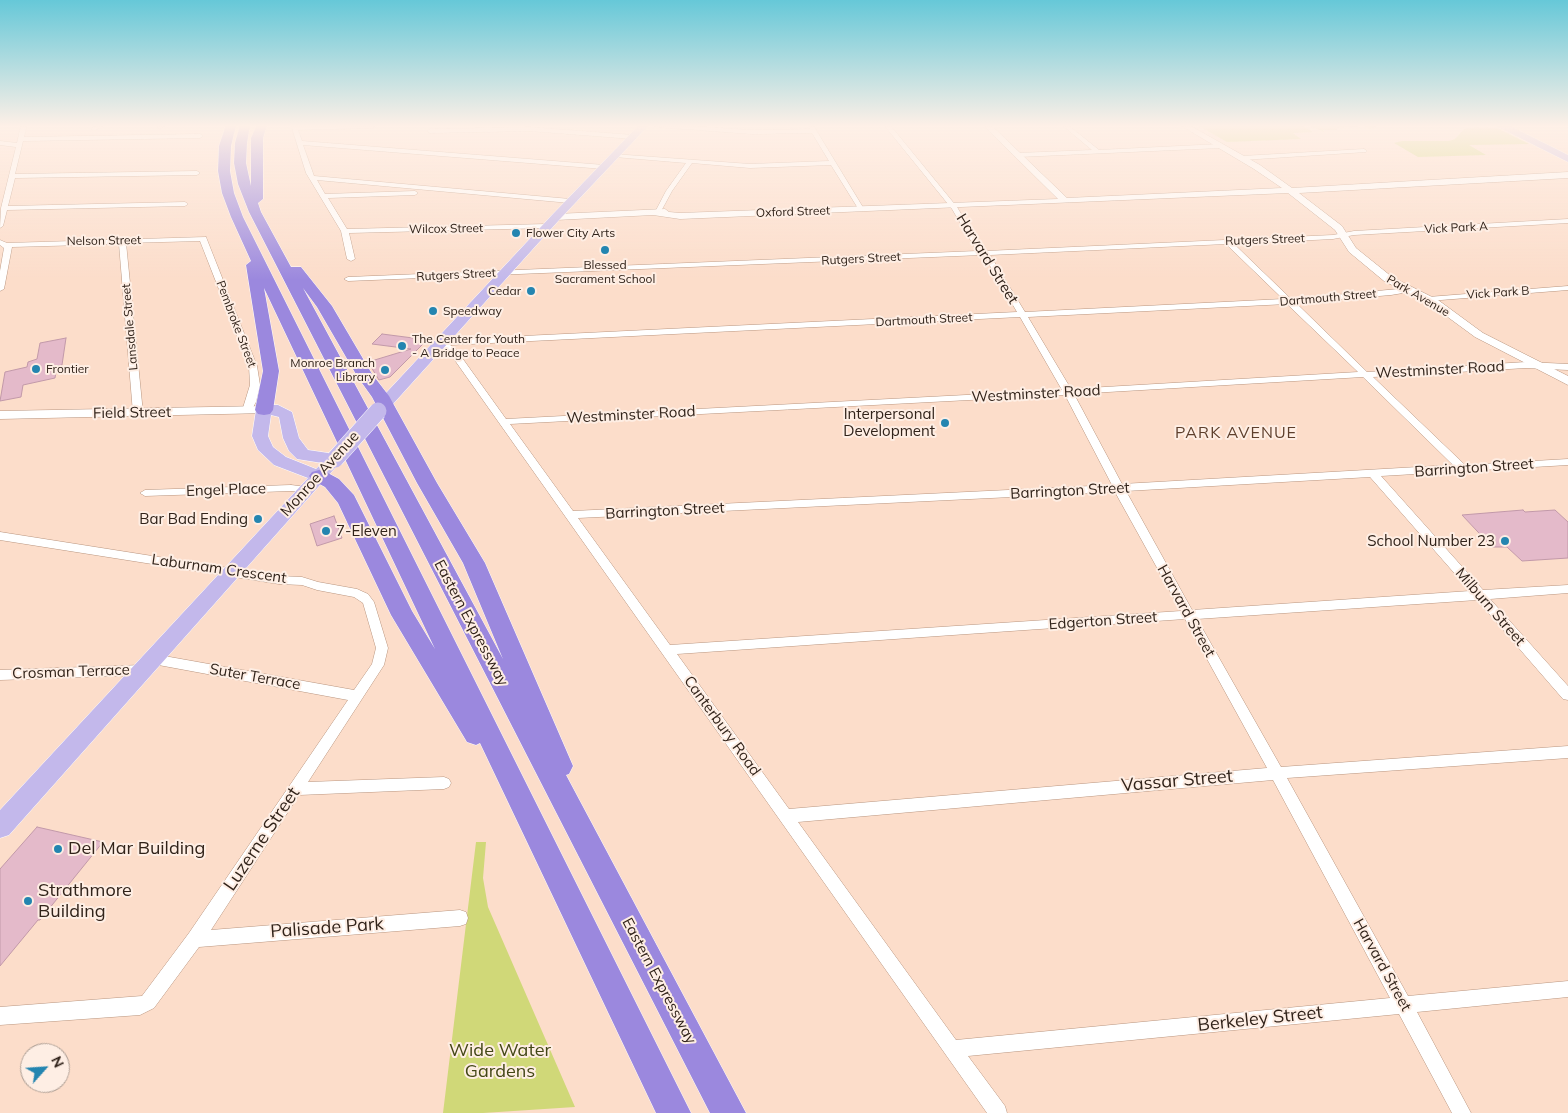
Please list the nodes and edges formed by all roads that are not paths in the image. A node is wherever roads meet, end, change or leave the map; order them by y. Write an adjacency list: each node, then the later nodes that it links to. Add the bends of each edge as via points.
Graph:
1 (11, 177): 14 (street); 22 (street)
2 (216, 177): 24 (highway)
3 (225, 177): 24 (highway, Eastern Expressway)
4 (242, 177): 26 (highway, Eastern Expressway)
5 (257, 177): 26 (highway)
6 (594, 177): 19 (main road, Monroe Avenue)
7 (678, 177): 25 (street)
8 (841, 177): 23 (street)
9 (929, 177): 20 (street, Harvard Street)
10 (1041, 177): 18 (street)
11 (1269, 177): 16 (street, Park Avenue)
12 (1532, 177): 16 (street, Oxford Street)
13 (312, 178): 15 (street); 17 (street)
14 (0, 180)
15 (449, 190): 17 (street); 19 (street)
16 (1288, 190): 18 (street, Oxford Street); 32 (street, Park Avenue)
17 (324, 196): 31 (street)
18 (1063, 198): 20 (street, Oxford Street)
19 (570, 201): 27 (main road, Monroe Avenue)
20 (950, 203): 23 (street, Oxford Street); 38 (street, Harvard Street)
21 (185, 204): 22 (street)
22 (3, 207): 29 (street)
23 (860, 207): 25 (street, Oxford Street, via 680,216)
24 (233, 208): 34 (highway, Eastern Expressway)
25 (657, 214): 27 (street, Oxford Street)
26 (258, 217): 34 (highway, Eastern Expressway)
27 (556, 217): 30 (main road, Monroe Avenue)
28 (1568, 222): 32 (street, Vick Park A)
29 (0, 226)
30 (547, 226): 31 (street, Wilcox Street); 40 (main road, Monroe Avenue)
31 (345, 231): 39 (street)
32 (1344, 235): 36 (street, Rutgers Street); 44 (street, Park Avenue, via 1355,253)
33 (203, 239): 35 (street, Nelson Street); 56 (street, Pembroke Street, via 254,366 255,385)
34 (259, 240): 54 (highway, via 322,302); 55 (highway, via 271,372); 85 (highway, Eastern Expressway); 86 (highway, Eastern Expressway)
35 (122, 241): 37 (street, Nelson Street); 57 (street, Lansdale Street)
36 (1227, 241): 38 (street, Rutgers Street); 46 (street)
37 (3, 243): 43 (street, via 8,250)
38 (984, 253): 40 (street, Rutgers Street); 47 (street, Harvard Street)
39 (351, 259)
40 (506, 272): 41 (street, Rutgers Street); 48 (main road, Monroe Avenue)
41 (348, 279)
42 (1568, 288): 45 (street, Vick Park B)
43 (0, 289)
44 (1406, 290): 45 (street, Park Avenue); 46 (street, Dartmouth Street)
45 (1428, 299): 49 (street, Park Avenue, via 1479,335)
46 (1287, 301): 47 (street, Dartmouth Street); 51 (street)
47 (1022, 315): 48 (street, Dartmouth Street); 53 (street, Harvard Street)
48 (441, 343): 54 (main road, Monroe Avenue); 59 (street, Canterbury Road, via 452,350)
49 (1539, 366): 50 (street, Westminster Road); 51 (street, Westminster Road); 52 (street, Park Avenue)
50 (1568, 367)
51 (1364, 374): 53 (street, Westminster Road); 62 (street)
52 (1568, 381)
53 (1068, 392): 59 (street, Westminster Road); 65 (street, Harvard Street)
54 (381, 408): 60 (main road, Monroe Avenue, bridge); 86 (highway, via 480,575)
55 (264, 410): 56 (street, Field Street); 60 (main road, via 285,413 292,441 303,454); 64 (main road, via 260,436 266,450)
56 (247, 412): 57 (street, Field Street)
57 (138, 413): 58 (street, Field Street)
58 (0, 415)
59 (503, 422): 67 (street, Canterbury Road)
60 (335, 459): 64 (main road, Monroe Avenue)
61 (1568, 462): 62 (street, Barrington Street)
62 (1462, 468): 63 (street, Barrington Street)
63 (1373, 474): 65 (street, Barrington Street); 71 (street, Milburn Street)
64 (313, 483): 66 (street, Engel Place, via 291,488); 69 (main road, Monroe Avenue); 85 (highway, via 332,483 347,500 402,615)
65 (1118, 488): 67 (street, Barrington Street); 72 (street, Harvard Street)
66 (145, 492)
67 (571, 515): 73 (street, Canterbury Road)
68 (0, 536): 69 (street, Laburnam Crescent)
69 (231, 573): 74 (main road, Monroe Avenue); 75 (street, Laburnam Crescent, via 289,580 364,597 382,643)
70 (1568, 589): 71 (street, Edgerton Street)
71 (1480, 595): 72 (street, Edgerton Street); 77 (street, Milburn Street)
72 (1189, 615): 73 (street, Edgerton Street); 80 (street, Harvard Street)
73 (668, 650): 83 (street, Canterbury Road)
74 (148, 664): 76 (street, Crosman Terrace); 78 (street, Suter Terrace); 84 (main road, Monroe Avenue)
75 (378, 665): 78 (street, Luzerne Street)
76 (0, 675)
77 (1568, 695)
78 (357, 696): 82 (street, Luzerne Street)
79 (1568, 752): 80 (street, Vassar Street)
80 (1277, 772): 83 (street, Vassar Street); 90 (street, Harvard Street)
81 (444, 783): 82 (street)
82 (296, 789): 88 (street, Luzerne Street)
83 (786, 816): 92 (street, Canterbury Road)
84 (0, 827)
85 (541, 839): 93 (highway, Eastern Expressway)
86 (618, 902): 94 (highway, Eastern Expressway)
87 (460, 918): 88 (street, Palisade Park)
88 (195, 938): 91 (street, Luzerne Street, via 154,996 140,1006)
89 (1568, 989): 90 (street, Berkeley Street)
90 (1404, 1005): 92 (street, Berkeley Street); 96 (street, Harvard Street)
91 (0, 1016)
92 (953, 1049): 95 (street, Canterbury Road)
93 (674, 1113)
94 (729, 1113)
95 (998, 1113)
96 (1462, 1113)

